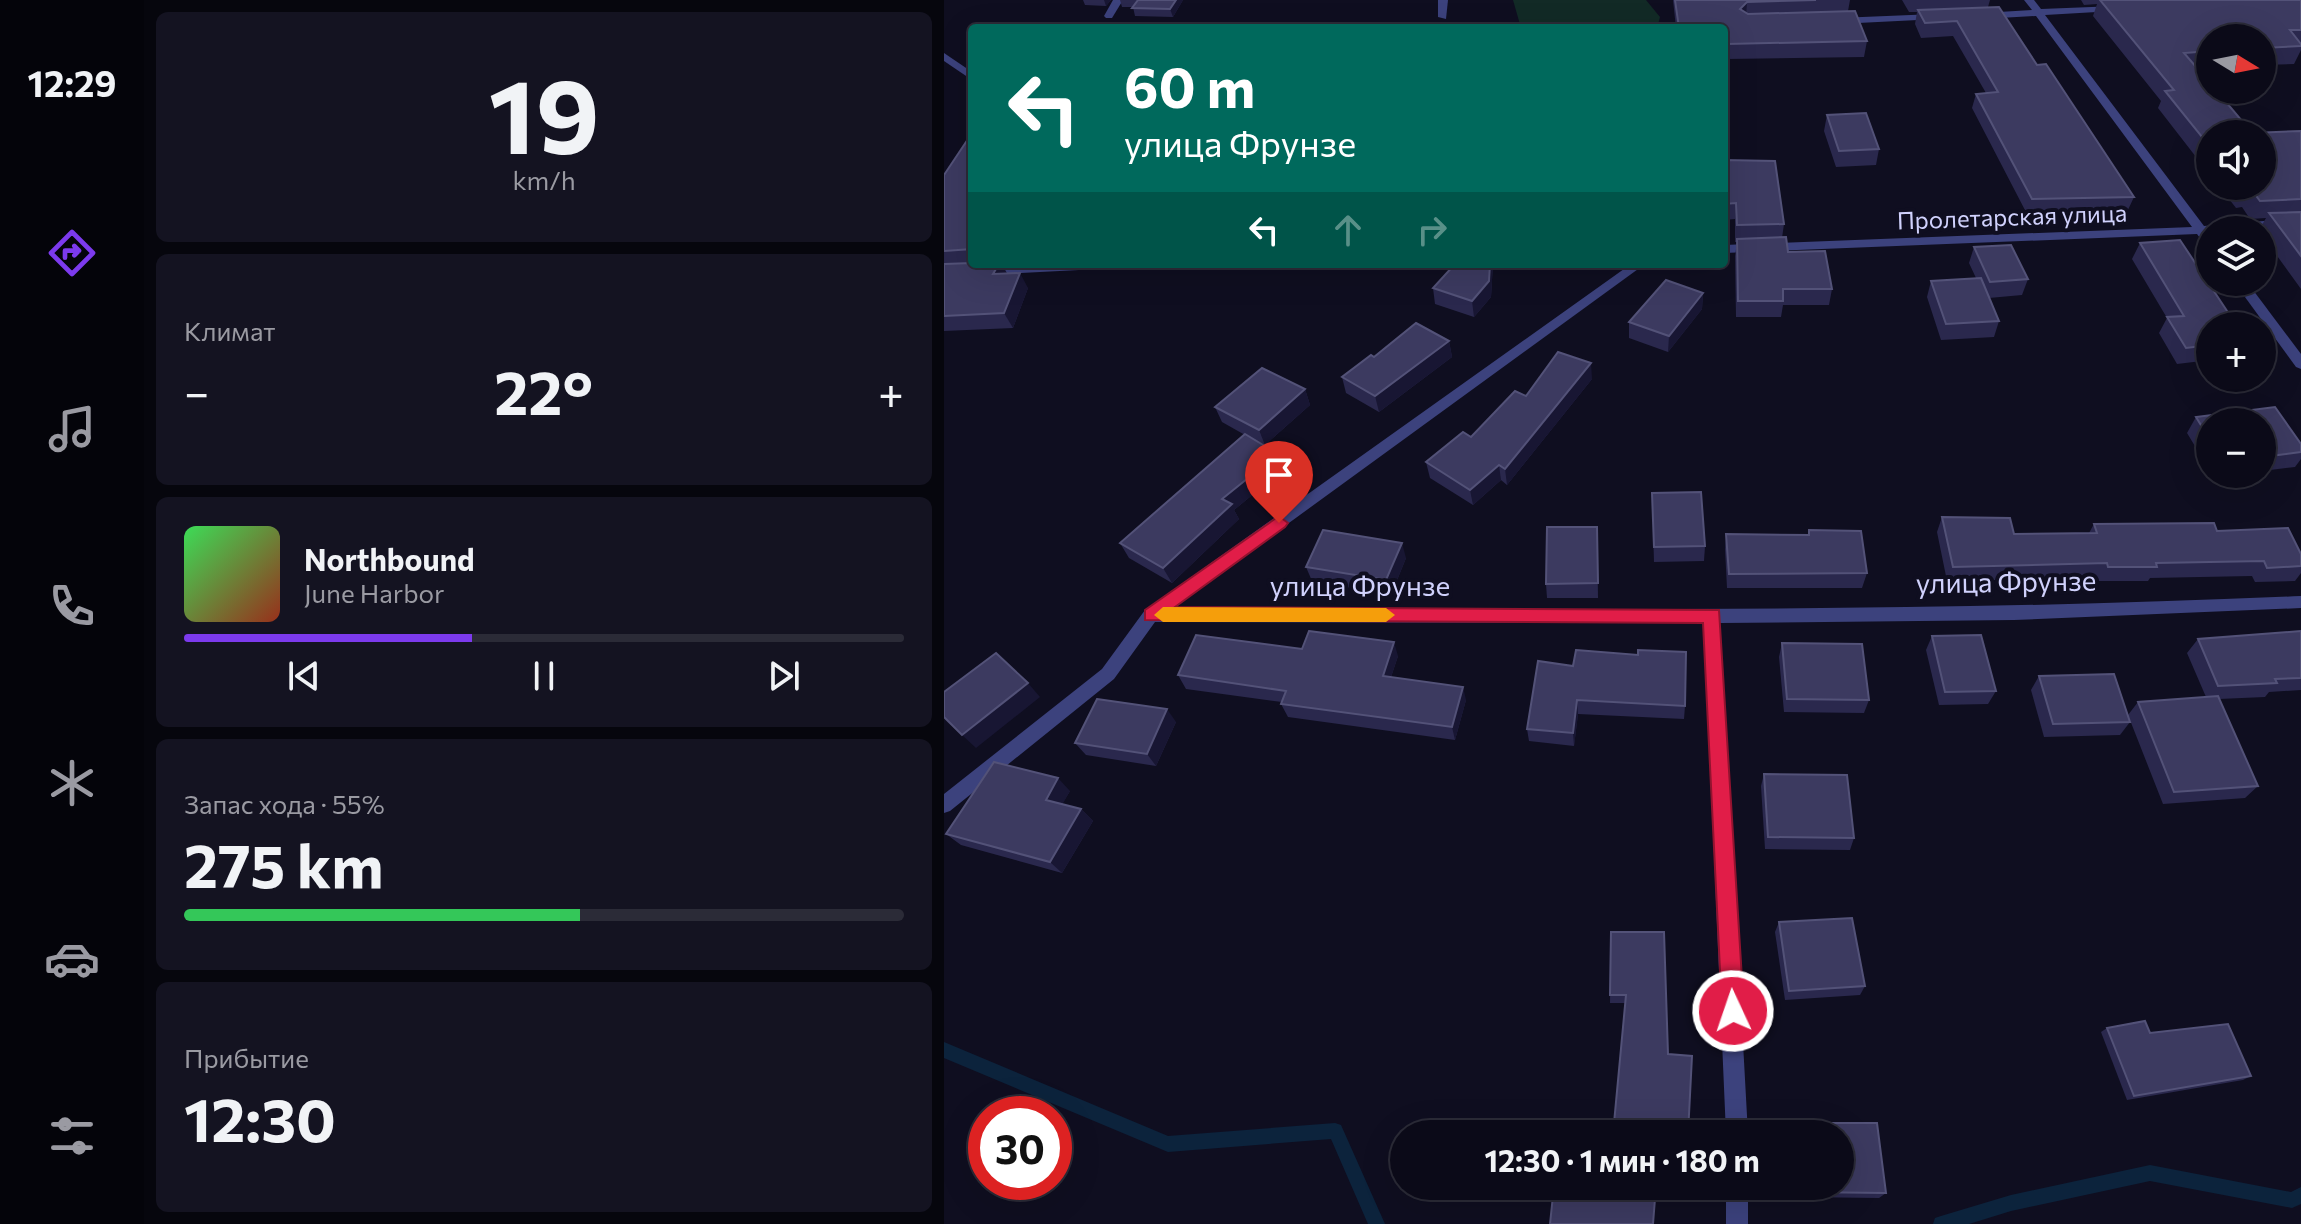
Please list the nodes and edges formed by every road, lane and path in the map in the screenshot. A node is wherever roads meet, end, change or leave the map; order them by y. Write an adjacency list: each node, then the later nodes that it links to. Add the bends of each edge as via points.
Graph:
1 (1118, 0): 6 (street)
2 (1443, 0): 8 (street)
3 (2029, 0): 5 (street)
4 (2130, 7): 5 (street)
5 (2039, 14): 7 (street); 14 (street)
6 (1109, 16)
7 (1962, 16)
8 (1443, 17)
9 (1946, 17): 10 (street)
10 (1823, 21)
11 (944, 56): 12 (street)
12 (968, 74)
13 (2301, 222): 15 (street, Пролетарская улица)
14 (2196, 223)
15 (2276, 224)
16 (2196, 230): 17 (street, Пролетарская улица)
17 (1728, 249)
18 (968, 267): 22 (street)
19 (1046, 268): 22 (street)
20 (1633, 268): 26 (street)
21 (944, 273): 22 (street)
22 (965, 273)
23 (2250, 296): 24 (street)
24 (2301, 364)
25 (2301, 602): 27 (street, улица Фрунзе, via 2176,609)
26 (1151, 615): 27 (street, улица Фрунзе); 28 (street, via 1108,674)
27 (1712, 615): 29 (street)
28 (944, 805)
29 (1736, 1120)
30 (1737, 1200): 31 (street)
31 (1737, 1224)

